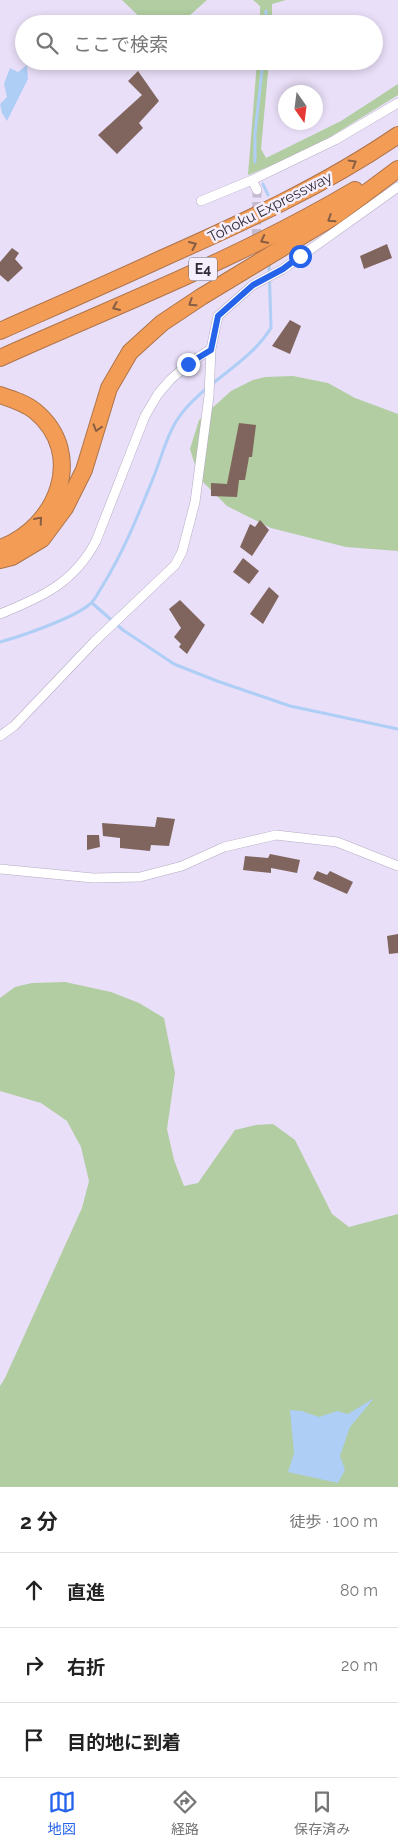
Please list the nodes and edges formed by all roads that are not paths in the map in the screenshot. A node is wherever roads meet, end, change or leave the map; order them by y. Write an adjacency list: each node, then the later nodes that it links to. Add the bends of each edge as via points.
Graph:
1 (398, 104): 5 (street, via 335,140)
2 (398, 135): 11 (highway, Tohoku Expressway / E4, one-way to 2, via 298,194)
3 (398, 164): 15 (highway, Tohoku Expressway / E4, one-way to 15, via 316,213 248,248)
4 (398, 169): 18 (highway, one-way to 18, via 335,216 162,323 130,352 109,388 84,470 65,508 42,539 12,557)
5 (252, 180): 7 (street); 8 (street)
6 (398, 187): 10 (street, via 277,272)
7 (257, 190)
8 (201, 201)
9 (256, 270): 10 (street)
10 (253, 285): 14 (street, via 218,316)
11 (84, 294): 12 (highway); 13 (highway, Tohoku Expressway / E4)
12 (0, 323)
13 (0, 331)
14 (211, 350): 19 (street, via 188,364 158,394 145,416 88,556 51,592); 20 (street, via 209,396 195,502 182,552 175,565 94,642 14,726)
15 (0, 358)
16 (0, 395): 17 (highway, one-way to 16, via 18,540 40,520 50,507 62,476 56,439 46,423 34,410)
17 (0, 548)
18 (0, 560)
19 (0, 614)
20 (0, 736)
21 (398, 866): 22 (street, via 337,842 276,835 224,847 182,866 140,877 93,878)
22 (0, 869)

